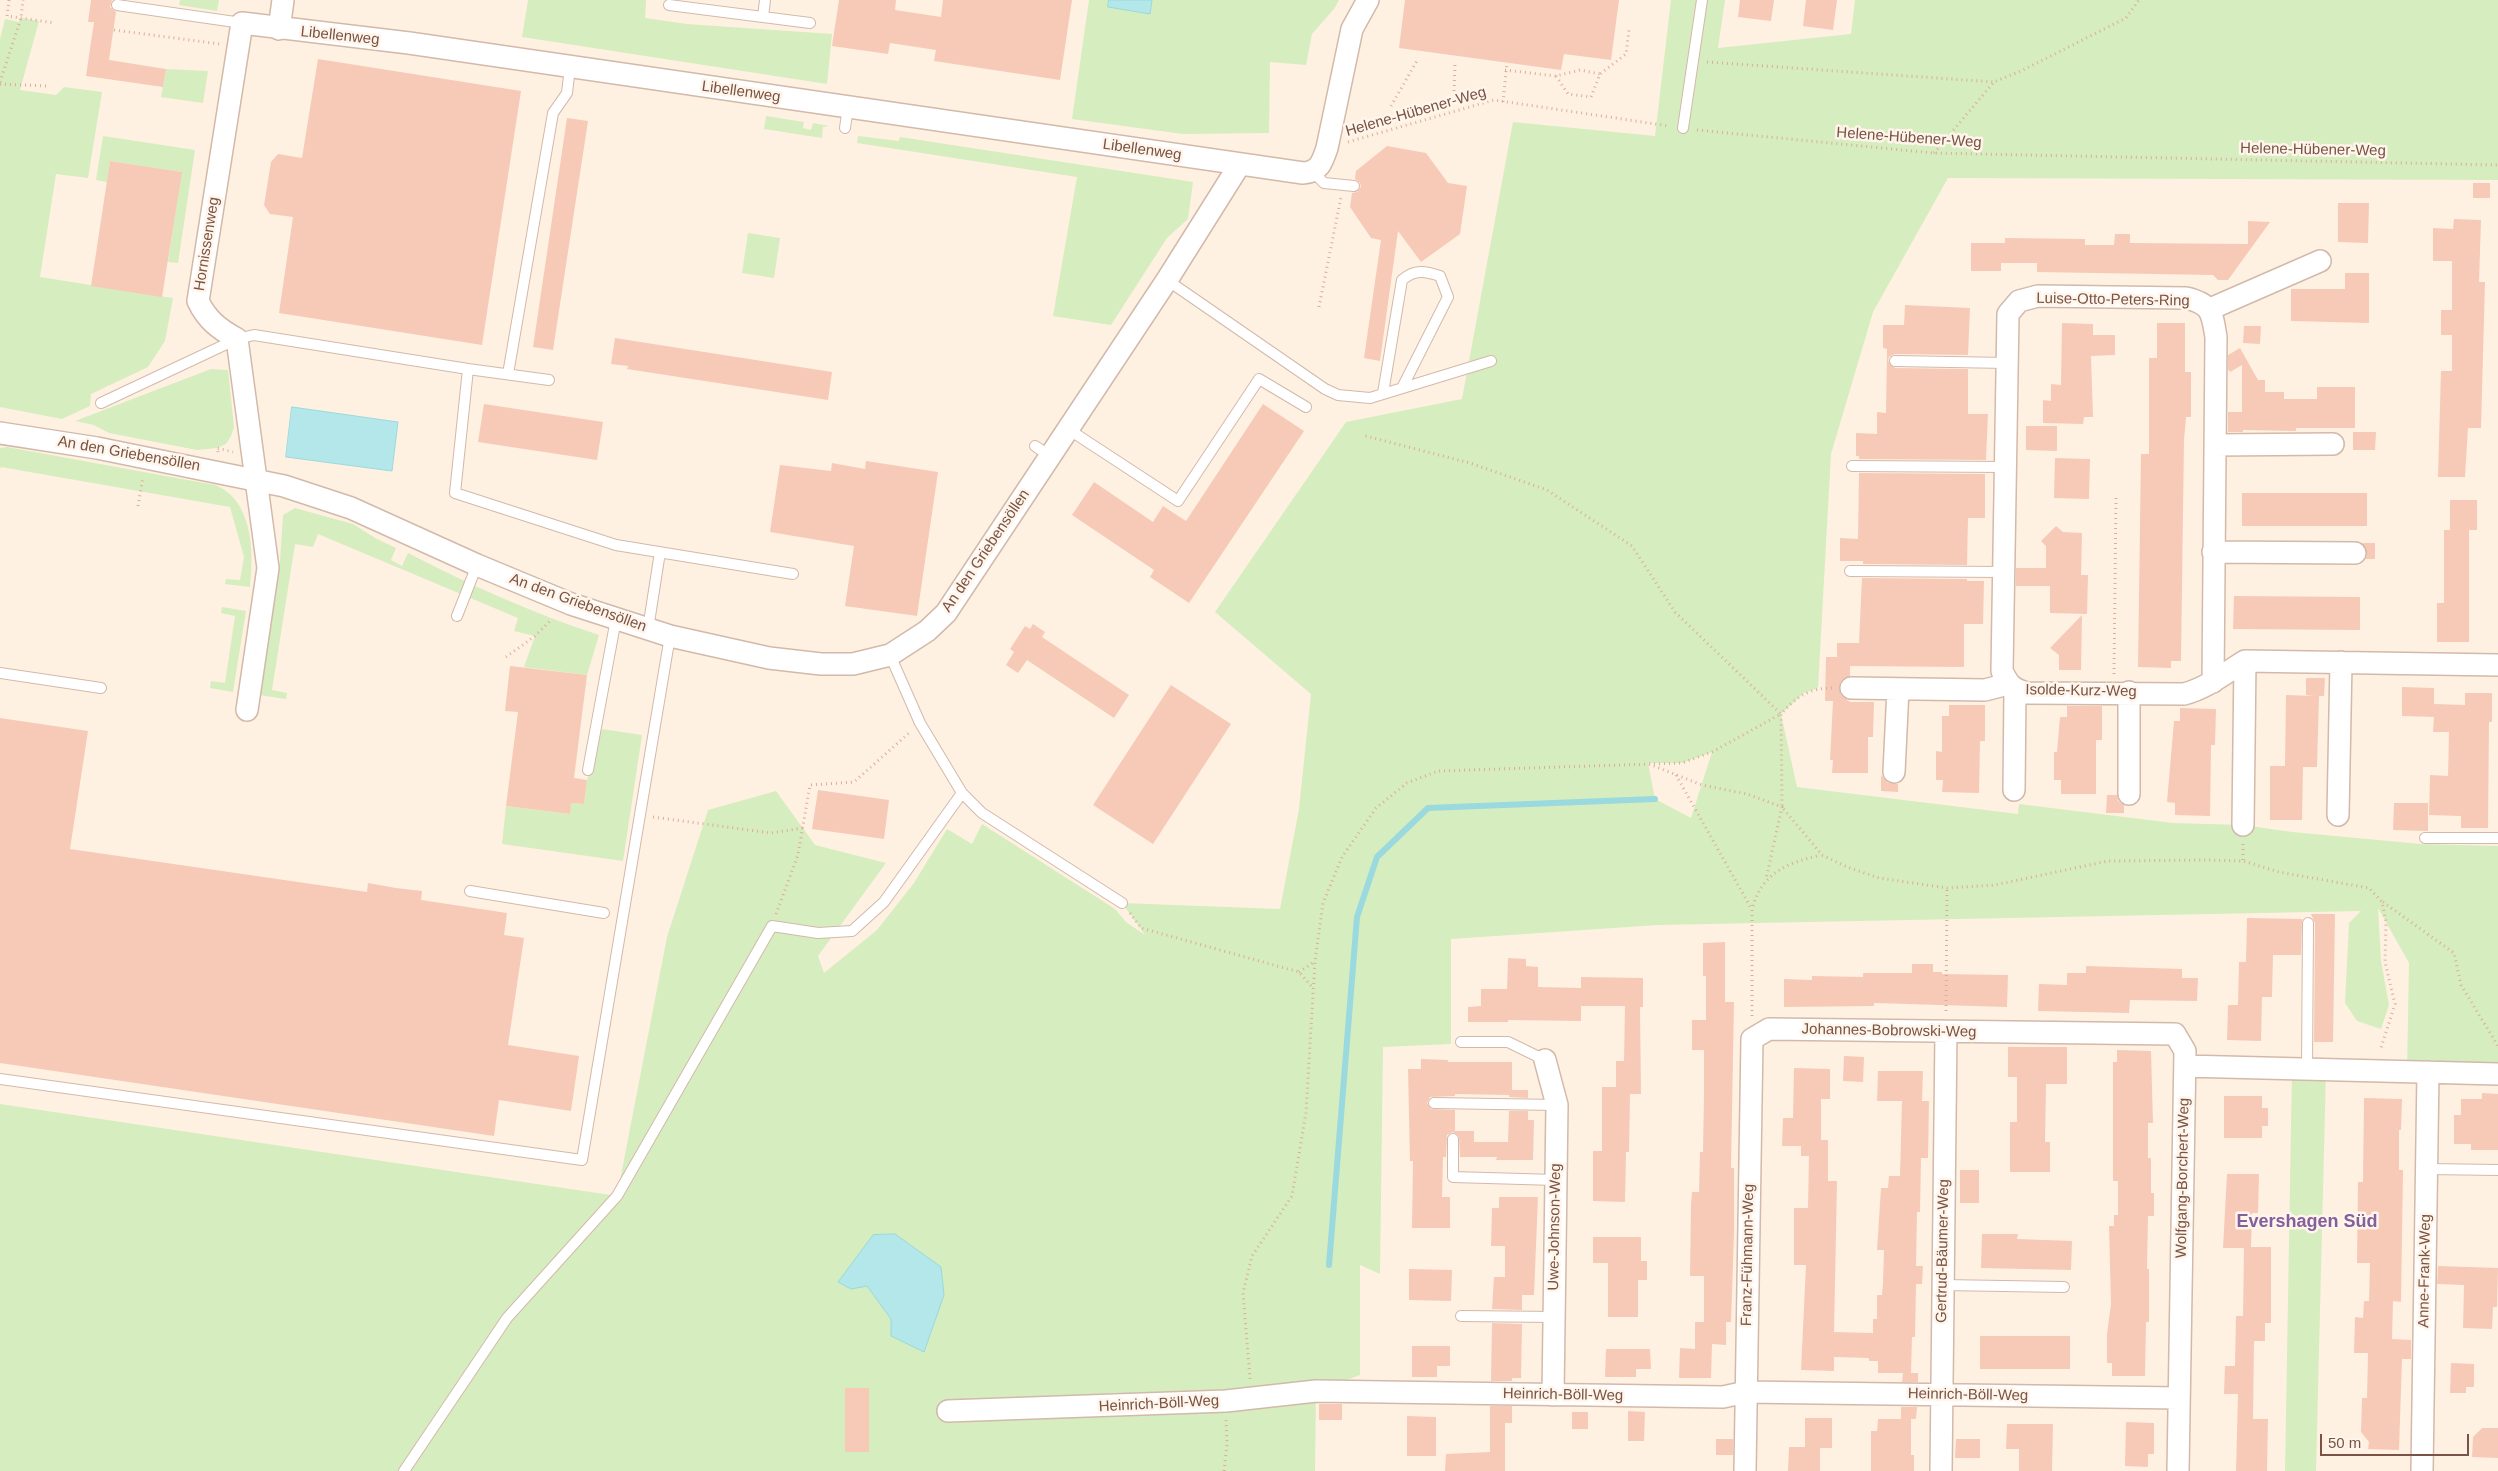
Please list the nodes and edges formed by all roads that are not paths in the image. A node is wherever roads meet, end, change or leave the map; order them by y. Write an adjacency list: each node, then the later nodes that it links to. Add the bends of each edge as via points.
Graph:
1 (283, 0): 10 (street)
2 (765, 0): 7 (lane)
3 (1368, 0): 16 (street, via 1352,29 1328,148 1322,165)
4 (1702, 0): 14 (lane)
5 (117, 5): 8 (lane)
6 (669, 5): 7 (lane, via 715,6)
7 (763, 17): 9 (lane)
8 (242, 23): 10 (street, Libellenweg); 21 (street, Hornissenweg, via 198,302 220,330)
9 (810, 23)
10 (279, 29): 11 (street, Libellenweg, via 409,43)
11 (570, 67): 12 (street, Libellenweg); 26 (lane, via 567,92 553,113)
12 (848, 107): 13 (lane); 15 (street, Libellenweg)
13 (845, 128)
14 (1683, 128)
15 (1240, 164): 16 (street, via 1303,174); 19 (street, An den Griebensöllen)
16 (1313, 172): 17 (lane, via 1324,183)
17 (1349, 185)
18 (2320, 261): 20 (street, Luise-Otto-Peters-Ring)
19 (1167, 280): 29 (lane, via 1324,390 1338,395 1370,398); 32 (street, An den Griebensöllen)
20 (2210, 310): 24 (street, Luise-Otto-Peters-Ring, via 2201,302 2186,298 2038,296 2019,301 2008,314); 35 (street, Luise-Otto-Peters-Ring, via 2216,337)
21 (237, 339): 25 (lane, via 254,335); 30 (lane); 38 (street)
22 (1491, 361): 28 (lane)
23 (1895, 361): 24 (lane)
24 (2007, 363): 37 (street, Luise-Otto-Peters-Ring)
25 (468, 369): 26 (lane); 39 (lane, via 455,493 616,545)
26 (508, 374): 27 (lane)
27 (548, 380)
28 (1402, 388): 29 (lane); 29 (lane, via 1448,297 1440,276 1425,271 1410,273 1402,280)
29 (1383, 393)
30 (101, 403)
31 (1306, 407): 32 (lane, via 1259,379 1178,501)
32 (1068, 429): 50 (street, An den Griebensöllen, via 1043,451 946,613 927,631)
33 (0, 432): 38 (street, An den Griebensöllen)
34 (2333, 444): 35 (street)
35 (2215, 445): 40 (street, Luise-Otto-Peters-Ring)
36 (1852, 466): 37 (lane)
37 (2006, 467): 44 (street, Luise-Otto-Peters-Ring)
38 (256, 478): 42 (street, An den Griebensöllen, via 351,508); 61 (street, via 268,568)
39 (660, 552): 45 (lane); 48 (lane)
40 (2213, 552): 41 (street); 55 (street, Luise-Otto-Peters-Ring)
41 (2355, 553)
42 (477, 565): 46 (lane); 47 (street, An den Griebensöllen)
43 (1850, 571): 44 (lane)
44 (2004, 572): 56 (street, Luise-Otto-Peters-Ring, via 2002,671)
45 (793, 574)
46 (457, 616)
47 (616, 619): 48 (street, An den Griebensöllen); 62 (lane)
48 (648, 629): 49 (street, An den Griebensöllen)
49 (670, 636): 50 (street, An den Griebensöllen, via 769,658 822,664 853,664); 84 (lane, via 582,1160)
50 (890, 655): 65 (lane, via 920,723)
51 (2245, 661): 52 (street); 55 (street, Isolde-Kurz-Weg); 68 (street)
52 (2340, 662): 53 (street); 67 (street)
53 (2498, 664)
54 (0, 673): 57 (lane)
55 (2213, 682): 60 (street, Isolde-Kurz-Weg, via 2184,694)
56 (2012, 687): 59 (street, Isolde-Kurz-Weg, via 1985,690); 60 (street, Isolde-Kurz-Weg, via 2027,693); 64 (street, Luise-Otto-Peters-Ring)
57 (101, 688)
58 (1852, 688): 59 (street, Isolde-Kurz-Weg)
59 (1898, 689): 63 (street)
60 (2122, 692): 66 (street)
61 (247, 710)
62 (588, 770)
63 (1894, 772)
64 (2014, 790)
65 (962, 793): 72 (lane, via 982,814); 100 (lane, via 884,902 852,931 818,933 772,926 617,1196 507,1318)
66 (2129, 794)
67 (2338, 815)
68 (2243, 825)
69 (2425, 838): 70 (lane)
70 (2498, 838)
71 (470, 891): 73 (lane)
72 (1122, 903)
73 (604, 913)
74 (2308, 923): 81 (lane)
75 (1946, 1032): 76 (street, Johannes-Bobrowski-Weg); 77 (street, Johannes-Bobrowski-Weg, via 1769,1029); 91 (street, Gertrud-Bäumer-Weg)
76 (2029, 1032): 80 (street, Wolfgang-Borchert-Weg, via 2175,1034 2186,1051)
77 (1752, 1039): 95 (street, Franz-Fühmann-Weg)
78 (1461, 1042): 79 (lane, via 1508,1042)
79 (1545, 1060): 86 (street, Uwe-Johnson-Weg)
80 (2186, 1066): 81 (street); 98 (street, Wolfgang-Borchert-Weg)
81 (2307, 1069): 82 (street)
82 (2428, 1072): 83 (street); 88 (street, Anne-Frank-Weg)
83 (2498, 1074)
84 (0, 1079)
85 (1434, 1103): 86 (lane)
86 (1557, 1105): 90 (street, Uwe-Johnson-Weg)
87 (1453, 1139): 90 (lane, via 1453,1177)
88 (2427, 1169): 89 (lane); 104 (street, Anne-Frank-Weg)
89 (2498, 1170)
90 (1556, 1180): 94 (street, Uwe-Johnson-Weg)
91 (1943, 1285): 92 (lane); 97 (street, Gertrud-Bäumer-Weg)
92 (2064, 1287)
93 (1461, 1316): 94 (lane)
94 (1554, 1317): 96 (street, Uwe-Johnson-Weg)
95 (1746, 1392): 96 (street, Heinrich-Böll-Weg, via 1723,1397); 97 (street, Heinrich-Böll-Weg); 101 (street, Franz-Fühmann-Weg)
96 (1553, 1395): 99 (street, Heinrich-Böll-Weg, via 1316,1391 1226,1401)
97 (1942, 1395): 98 (street, Heinrich-Böll-Weg); 102 (street, Gertrud-Bäumer-Weg)
98 (2179, 1398): 103 (street, Wolfgang-Borchert-Weg)
99 (948, 1411)
100 (404, 1471)
101 (1746, 1471)
102 (1941, 1471)
103 (2178, 1471)
104 (2422, 1471)

